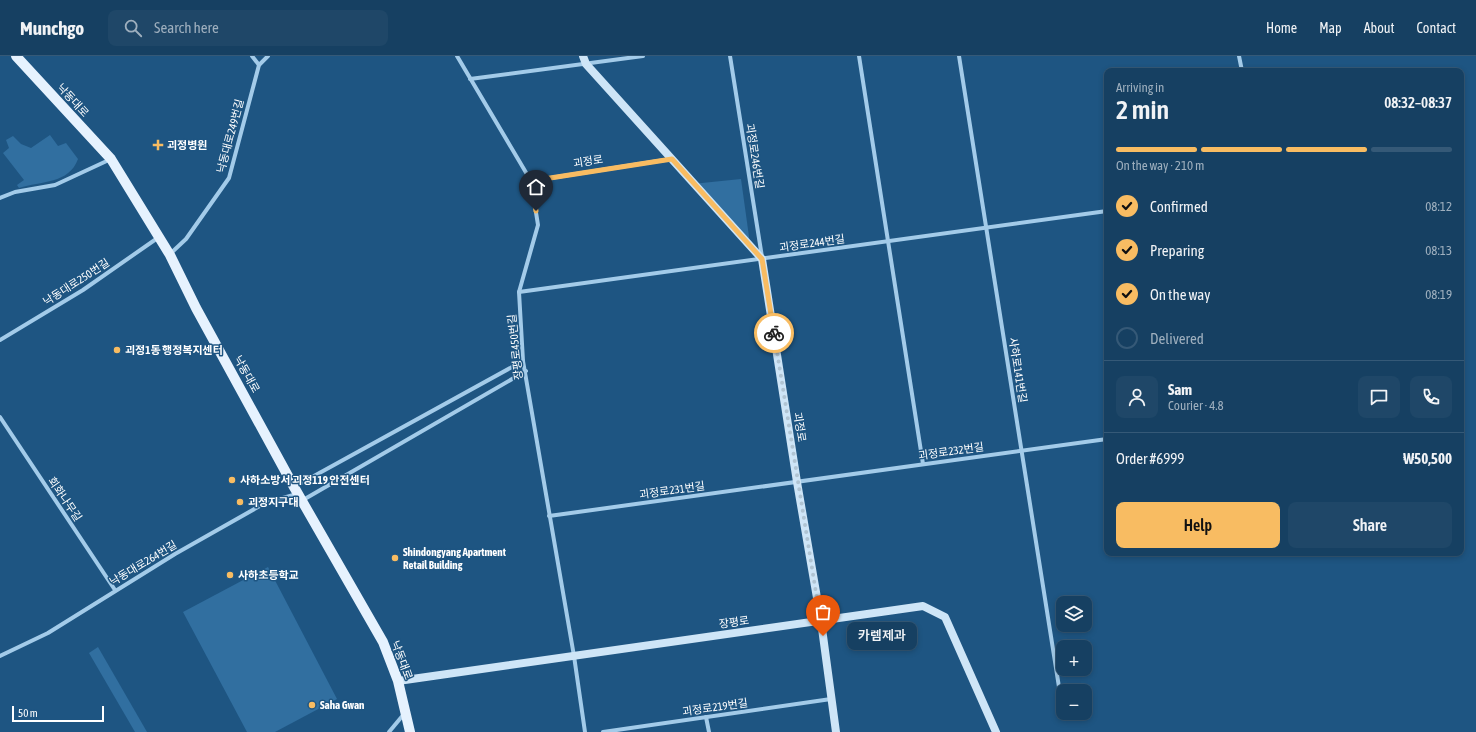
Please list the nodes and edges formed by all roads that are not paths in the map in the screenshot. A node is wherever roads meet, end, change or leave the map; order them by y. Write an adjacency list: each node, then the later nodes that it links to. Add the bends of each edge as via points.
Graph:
1 (16, 56): 14 (main road, 낙동대로)
2 (252, 56): 11 (street)
3 (268, 56): 11 (street)
4 (457, 56): 13 (street, 장평로450번길)
5 (643, 56): 10 (street)
6 (730, 56): 23 (street, 괴정로246번길)
7 (859, 56): 21 (street)
8 (959, 56): 19 (street, 사하로141번길)
9 (1239, 56): 12 (street)
10 (585, 60): 13 (street); 15 (main road)
11 (259, 65): 22 (street, 낙동대로249번길, via 229,178 186,239)
12 (1241, 68)
13 (470, 79): 16 (street, 장평로450번길)
14 (111, 159): 17 (street, via 55,184 15,192); 20 (main road, 낙동대로)
15 (672, 159): 16 (street, 괴정로); 23 (main road)
16 (531, 181): 24 (street, 장평로450번길, via 538,225)
17 (0, 198)
18 (1104, 211): 19 (street, 괴정로244번길)
19 (987, 227): 21 (street, 괴정로244번길); 30 (street, 사하로141번길)
20 (159, 237): 22 (main road, 낙동대로); 25 (street, 낙동대로250번길, via 83,290)
21 (888, 241): 23 (street, 괴정로244번길); 31 (street)
22 (170, 255): 33 (main road, 낙동대로, via 196,308)
23 (762, 259): 24 (street, 괴정로244번길); 32 (main road, 괴정로)
24 (519, 292): 26 (street, 장평로450번길)
25 (0, 340)
26 (523, 361): 27 (street, 장평로450번길); 33 (street)
27 (526, 371): 33 (street); 34 (street, 장평로450번길)
28 (0, 417): 35 (street, 회화나무길)
29 (1104, 439): 30 (street, 괴정로232번길)
30 (1021, 451): 31 (street, 괴정로232번길); 40 (street, 사하로141번길)
31 (923, 464): 32 (street, 괴정로232번길)
32 (797, 482): 34 (street, 괴정로231번길); 36 (main road, 괴정로)
33 (298, 493): 35 (street, 낙동대로264번길, via 265,503); 39 (main road, 낙동대로, via 383,642)
34 (549, 516): 38 (street, 장평로450번길)
35 (115, 590): 37 (street, 낙동대로264번길, via 48,633)
36 (821, 621): 38 (main road, 장평로); 41 (main road, 괴정로); 50 (main road, 장평로, via 923,606 945,617)
37 (0, 656)
38 (574, 656): 39 (main road, 장평로); 46 (street, 장평로450번길)
39 (398, 681): 42 (main road, 낙동대로)
40 (1060, 684)
41 (831, 699): 43 (street, 괴정로219번길); 49 (main road, 괴정로)
42 (407, 711): 44 (street); 45 (main road, 낙동대로)
43 (706, 717): 47 (street, 괴정로219번길); 48 (street)
44 (389, 732)
45 (410, 732)
46 (585, 732)
47 (603, 732)
48 (709, 732)
49 (836, 732)
50 (996, 732)

